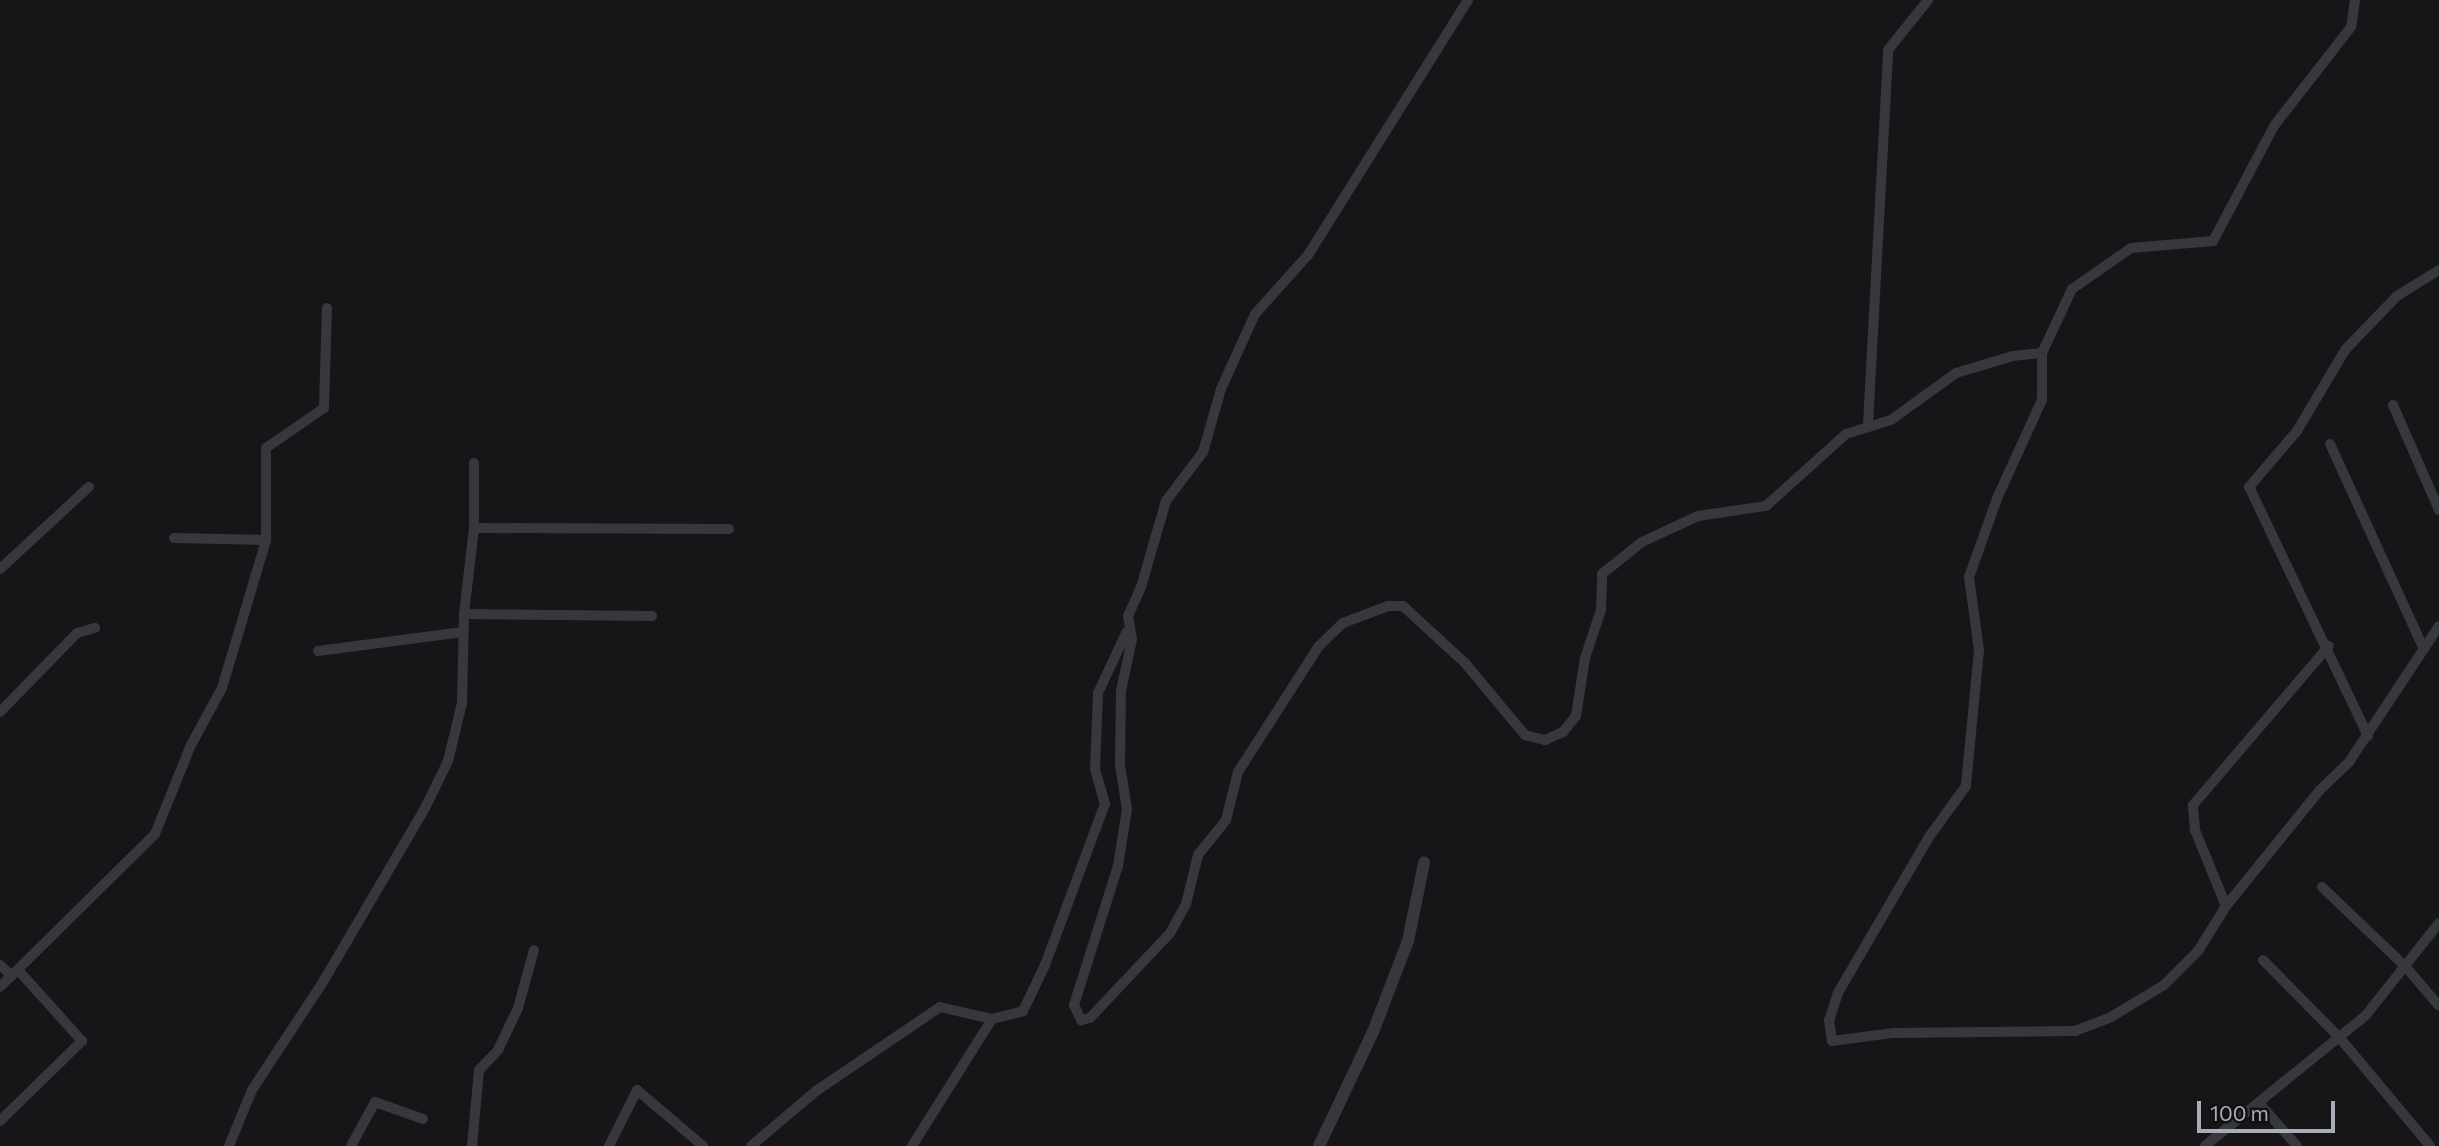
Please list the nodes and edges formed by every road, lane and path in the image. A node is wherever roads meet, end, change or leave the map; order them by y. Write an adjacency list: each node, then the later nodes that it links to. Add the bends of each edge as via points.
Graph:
1 (1468, 0): 22 (street, via 1308,255 1275,290 1247,330 1221,389 1203,452 1166,500)
2 (1928, 0): 8 (street, via 1888,50)
3 (2355, 0): 6 (street, via 2351,27 2274,126 2213,241 2131,248 2072,289)
4 (2439, 270): 24 (street, via 2397,296 2373,318 2345,350 2297,431 2249,487)
5 (327, 308): 16 (street, via 324,408 266,448)
6 (2042, 353): 8 (street, via 2013,356 1956,373 1891,421); 31 (street, via 2042,400 1998,496 1969,577 1979,650 1966,786 1929,837 1838,993 1829,1020 1832,1041 1893,1033 2075,1031 2111,1017 2164,985 2198,951)
7 (2393, 405): 12 (street)
8 (1868, 424): 22 (street, via 1846,434 1766,506 1698,516 1642,542 1602,574 1601,610 1584,657 1576,716 1563,732 1545,740 1525,735 1465,663 1403,606 1388,606 1330,633 1238,772 1226,820 1198,855 1186,904 1170,933 1090,1018 1081,1020 1074,1005 1118,866 1127,808 1121,691 1132,639)
9 (2330, 444): 25 (street)
10 (474, 463): 13 (street)
11 (89, 487): 17 (street)
12 (2439, 510)
13 (474, 528): 14 (street); 18 (street)
14 (729, 529)
15 (174, 538): 16 (street)
16 (266, 540): 37 (street, via 222,688 191,745 153,838)
17 (0, 569)
18 (464, 614): 19 (street); 23 (street)
19 (652, 617)
20 (2439, 625): 25 (street)
21 (95, 628): 27 (street, via 77,633)
22 (1127, 631): 40 (street, via 1098,692 1095,769 1105,804 1045,965 1023,1011)
23 (463, 632): 26 (street); 47 (street, via 462,703 448,761 323,982 252,1090)
24 (2329, 646): 28 (street); 31 (street, via 2193,805 2195,830)
25 (2423, 647): 28 (street)
26 (318, 651)
27 (0, 712)
28 (2368, 736): 31 (street)
29 (1424, 863): 54 (street, via 1408,942 1373,1032)
30 (2322, 887): 36 (street)
31 (2226, 906)
32 (2439, 923): 36 (street)
33 (534, 950): 49 (street, via 518,1008 498,1050 479,1070)
34 (2263, 960): 41 (street)
35 (0, 965): 37 (street)
36 (2405, 967): 39 (street); 41 (street, via 2366,1015)
37 (15, 973): 38 (street); 44 (street, via 82,1041)
38 (0, 987)
39 (2439, 1006)
40 (992, 1019): 52 (street, via 940,1007 816,1091); 53 (street)
41 (2339, 1037): 43 (street); 57 (street)
42 (0, 1102): 44 (street)
43 (2259, 1103): 55 (street); 56 (street)
44 (9, 1112): 46 (street)
45 (423, 1119): 48 (street, via 375,1101)
46 (0, 1121)
47 (229, 1146)
48 (351, 1146)
49 (472, 1146)
50 (609, 1146): 51 (street, via 637,1090)
51 (703, 1146)
52 (751, 1146)
53 (912, 1146)
54 (1319, 1146)
55 (2205, 1146)
56 (2297, 1146)
57 (2430, 1146)

